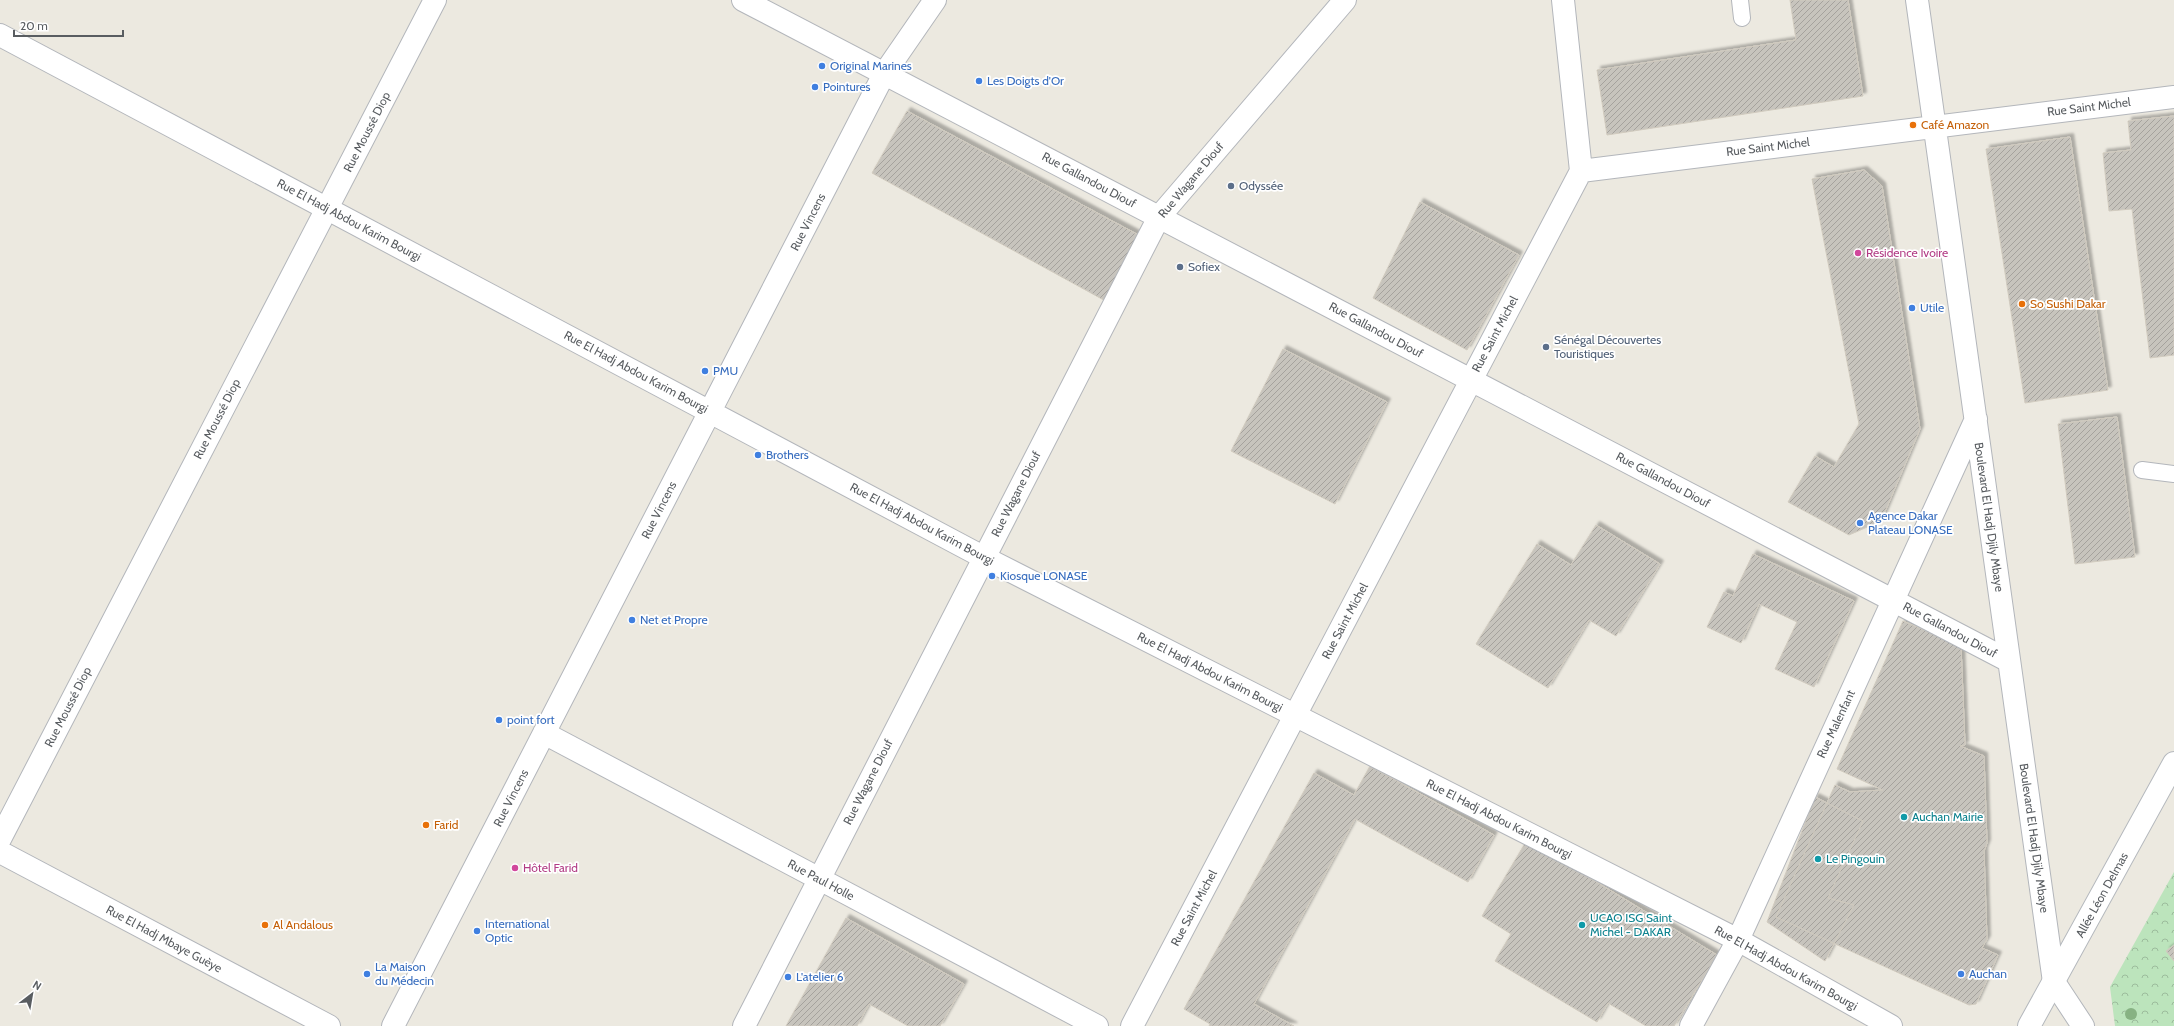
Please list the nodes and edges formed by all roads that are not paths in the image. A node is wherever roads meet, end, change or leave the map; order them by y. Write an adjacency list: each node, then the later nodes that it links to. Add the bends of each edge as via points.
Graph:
1 (435, 0): 14 (street, Rue Moussé Diop)
2 (743, 0): 10 (street, Rue Gallandou Diouf)
3 (934, 0): 10 (street, Rue Vincens)
4 (1346, 0): 15 (street, Rue Wagane Diouf)
5 (1563, 0): 13 (street)
6 (1740, 0): 8 (lane)
7 (1917, 0): 12 (street, Boulevard El Hadj Djily Mbaye)
8 (1742, 18)
9 (0, 35): 14 (street, Rue El Hadj Abdou Karim Bourgi)
10 (884, 74): 15 (street, Rue Gallandou Diouf); 17 (street, Rue Vincens)
11 (2174, 97): 12 (street, Rue Saint Michel)
12 (1935, 126): 13 (street, Rue Saint Michel); 18 (street, Boulevard El Hadj Djily Mbaye)
13 (1581, 171): 16 (street, Rue Saint Michel)
14 (327, 208): 17 (street, Rue El Hadj Abdou Karim Bourgi); 27 (street, Rue Moussé Diop)
15 (1159, 217): 16 (street, Rue Gallandou Diouf); 21 (street, Rue Wagane Diouf)
16 (1471, 380): 22 (street, Rue Gallandou Diouf); 24 (street, Rue Saint Michel)
17 (710, 411): 21 (street, Rue El Hadj Abdou Karim Bourgi); 25 (street, Rue Vincens)
18 (1976, 419): 22 (street, Rue Malenfant); 23 (street, Boulevard El Hadj Djily Mbaye)
19 (2142, 470): 20 (lane)
20 (2174, 474)
21 (983, 557): 24 (street, Rue El Hadj Abdou Karim Bourgi); 29 (street, Rue Wagane Diouf)
22 (1893, 600): 23 (street, Rue Gallandou Diouf); 30 (street, Rue Malenfant)
23 (2009, 661): 31 (street, Boulevard El Hadj Djily Mbaye)
24 (1295, 716): 30 (street, Rue El Hadj Abdou Karim Bourgi); 36 (street, Rue Saint Michel)
25 (544, 733): 29 (street, Rue Paul Holle); 33 (street, Rue Vincens)
26 (2174, 764): 31 (street, Allée Léon Delmas)
27 (0, 839)
28 (0, 852): 32 (street, Rue El Hadj Mbaye Guèye)
29 (819, 879): 34 (street, Rue Wagane Diouf); 35 (street, Rue Paul Holle)
30 (1738, 940): 37 (street, Rue Malenfant); 38 (street, Rue El Hadj Abdou Karim Bourgi)
31 (2054, 982): 39 (street, Allée Léon Delmas); 40 (street, Boulevard El Hadj Djily Mbaye)
32 (329, 1026)
33 (393, 1026)
34 (744, 1026)
35 (1097, 1026)
36 (1132, 1026)
37 (1691, 1026)
38 (1891, 1026)
39 (2029, 1026)
40 (2083, 1026)

